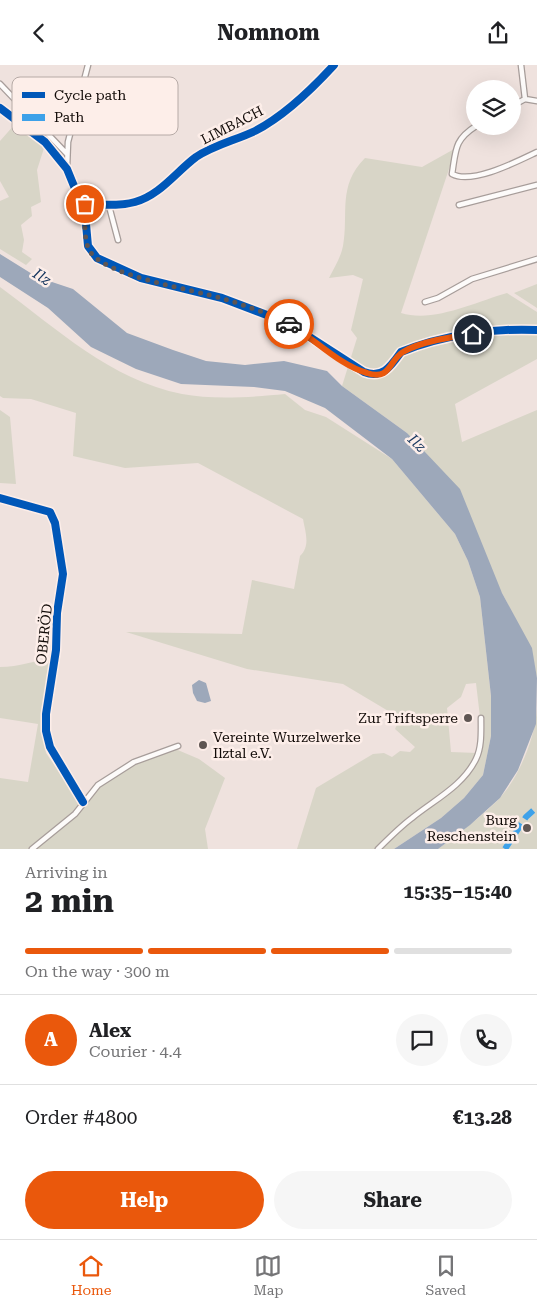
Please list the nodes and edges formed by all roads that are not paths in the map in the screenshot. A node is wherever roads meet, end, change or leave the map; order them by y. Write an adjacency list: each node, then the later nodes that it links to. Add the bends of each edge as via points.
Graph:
1 (334, 65): 19 (street, LIMBACH, via 296,101 257,129 197,157 147,197)
2 (521, 65): 5 (street)
3 (0, 84): 4 (street)
4 (12, 97)
5 (526, 99): 6 (street); 7 (street)
6 (537, 101)
7 (521, 102)
8 (0, 107): 9 (street)
9 (12, 117)
10 (466, 132): 14 (street, via 458,142 452,174 457,177 478,175)
11 (35, 135): 16 (street)
12 (49, 135): 15 (street)
13 (71, 135): 15 (street)
14 (537, 152)
15 (67, 154): 16 (street)
16 (67, 169): 18 (street)
17 (537, 185): 20 (street)
18 (82, 204): 19 (street, LIMBACH); 24 (street, via 88,246 97,258 141,278 222,299 288,323 370,374 390,369 401,352 438,341 467,335)
19 (109, 205): 21 (street)
20 (459, 205)
21 (118, 240)
22 (537, 259): 23 (street, via 472,279)
23 (426, 302)
24 (537, 330)
25 (0, 499): 28 (street, OBERÖD, via 50,512 55,523 63,574 46,722 50,747)
26 (481, 717): 30 (street, via 482,738 470,769 436,802 413,817)
27 (178, 746): 28 (street, via 134,762 98,785)
28 (83, 802): 29 (street, via 69,819)
29 (32, 849)
30 (378, 849)

